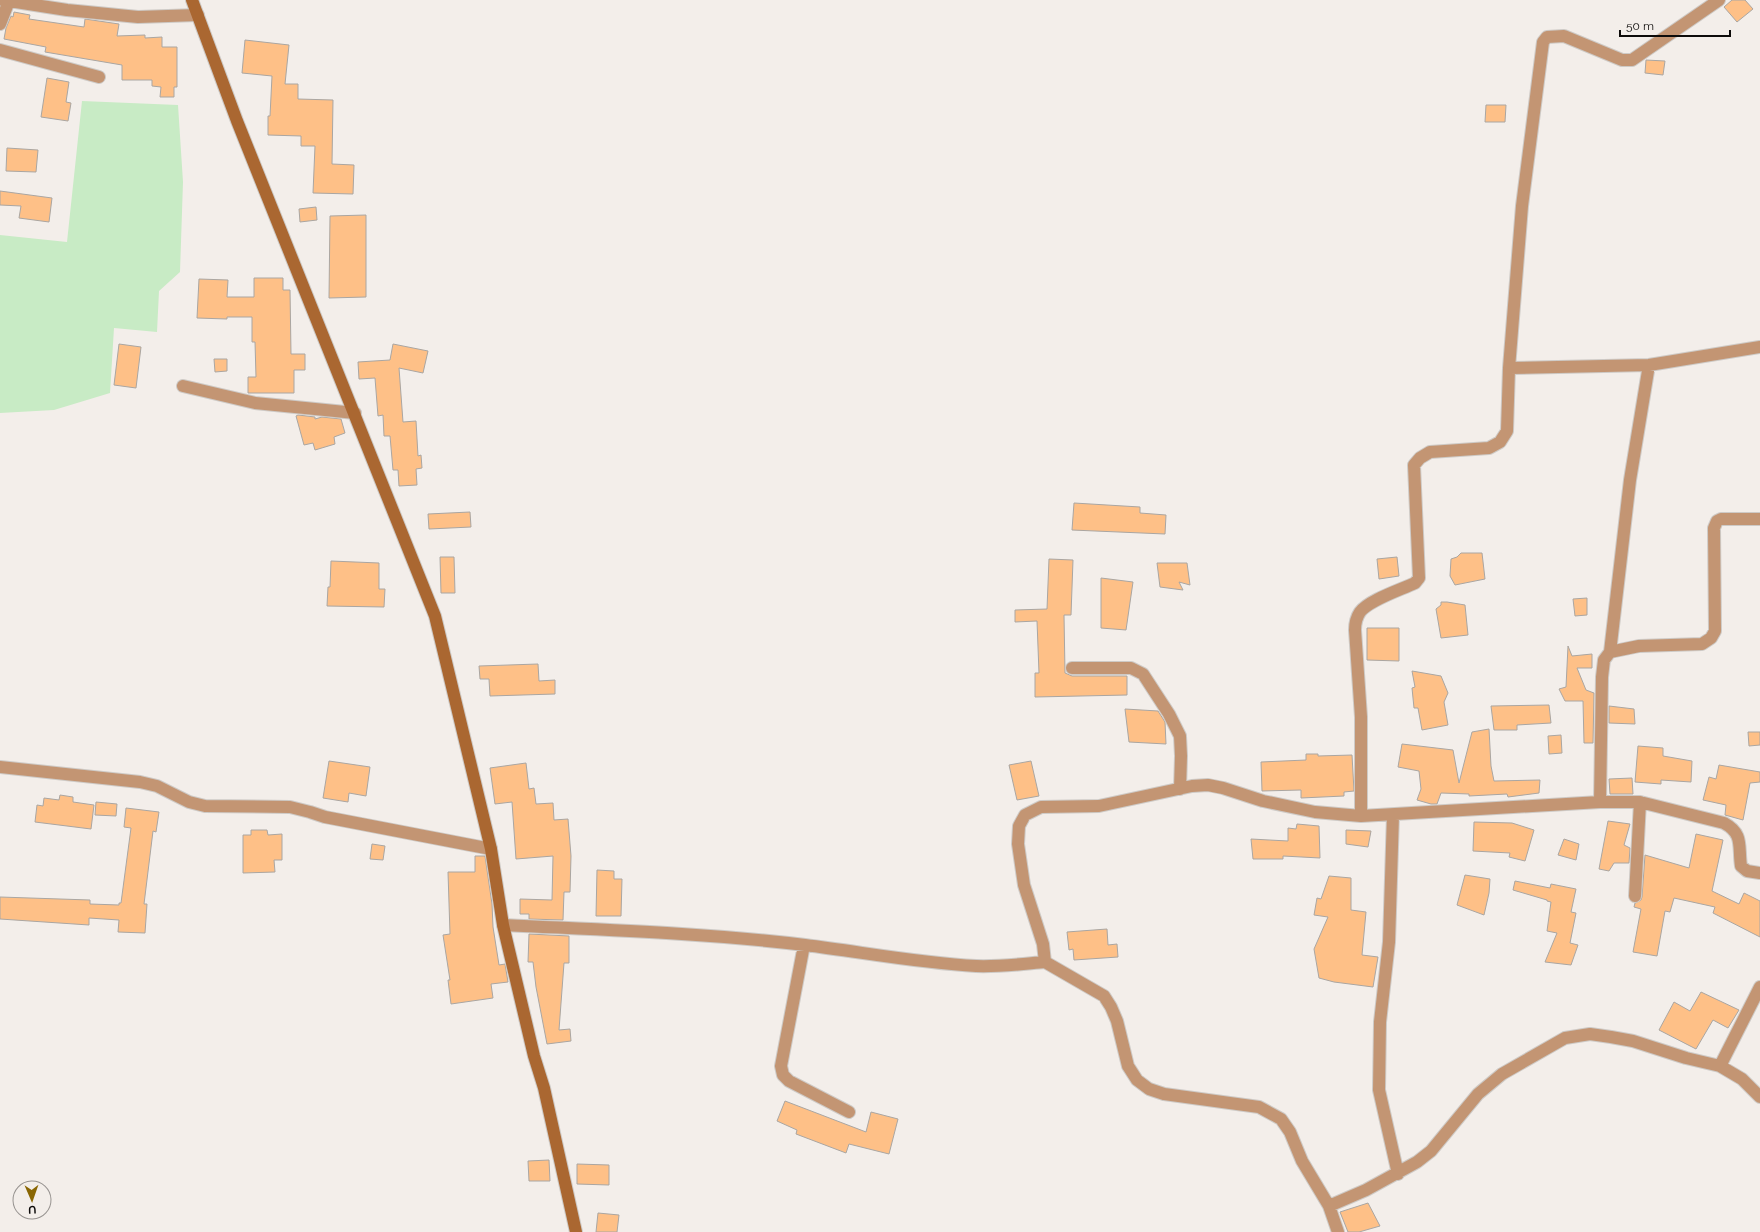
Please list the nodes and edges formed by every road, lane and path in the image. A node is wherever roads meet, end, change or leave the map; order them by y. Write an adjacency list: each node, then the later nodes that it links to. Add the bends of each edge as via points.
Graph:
1 (6, 0): 4 (street, via 67,10 138,17); 5 (street)
2 (192, 0): 4 (main road)
3 (1719, 0): 10 (street, via 1632,60 1622,60 1564,36 1547,37 1543,42 1522,206)
4 (198, 15): 12 (main road, via 237,121)
5 (0, 24)
6 (0, 50): 7 (street)
7 (99, 77)
8 (1760, 347): 9 (street)
9 (1649, 365): 10 (street); 14 (street, via 1630,480)
10 (1509, 368): 21 (street, via 1507,431 1500,442 1489,448 1430,452 1414,465 1419,578 1415,583 1360,611 1356,619 1361,717)
11 (183, 386): 12 (street, via 255,403)
12 (355, 413): 22 (main road, via 435,616)
13 (1760, 519): 14 (street, via 1721,519 1714,528 1715,630 1711,638 1702,644 1639,646)
14 (1610, 652): 18 (street, via 1604,660 1602,677)
15 (1072, 668): 17 (street, via 1131,668 1143,674 1180,736)
16 (0, 767): 22 (street, via 140,782 157,786 190,802 205,806 290,807 325,817)
17 (1180, 789): 21 (street, via 1208,785 1314,812); 27 (street, via 1099,806 1041,807 1025,815 1019,826 1018,844 1024,885)
18 (1600, 802): 19 (street); 20 (street)
19 (1640, 802): 23 (street, via 1724,823 1734,828 1739,837 1741,866 1747,871); 24 (street)
20 (1393, 815): 21 (street); 32 (street, via 1388,942 1380,1022 1379,1090)
21 (1361, 816)
22 (491, 849): 25 (main road)
23 (1760, 873)
24 (1635, 896)
25 (503, 925): 26 (street, via 684,935); 34 (main road, via 544,1088)
26 (804, 945): 27 (street, via 919,961 970,965); 31 (street, via 781,1066 783,1075 789,1081)
27 (1045, 962): 33 (street, via 1104,996 1117,1021 1128,1066 1137,1080 1149,1089 1164,1094 1259,1107 1281,1119)
28 (1760, 987): 29 (street)
29 (1720, 1066): 30 (street, via 1742,1079); 32 (street, via 1633,1041 1590,1034 1566,1038 1502,1074 1478,1094 1431,1151)
30 (1760, 1097)
31 (849, 1112)
32 (1398, 1174): 33 (street)
33 (1329, 1206): 35 (street)
34 (576, 1232)
35 (1338, 1232)

